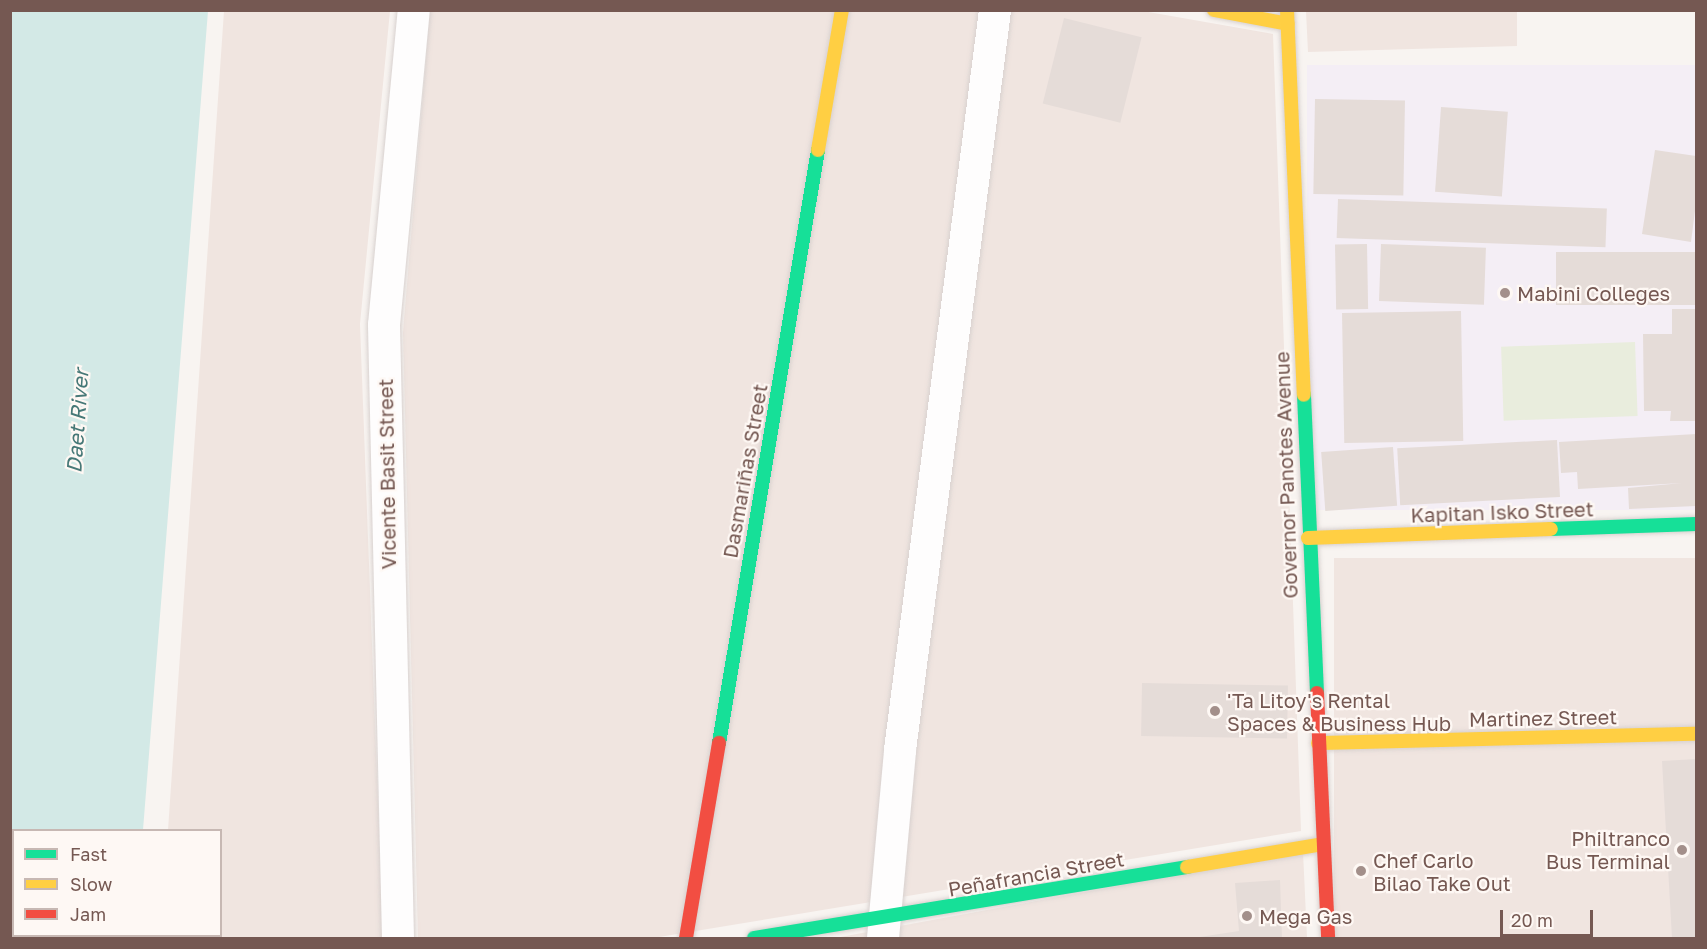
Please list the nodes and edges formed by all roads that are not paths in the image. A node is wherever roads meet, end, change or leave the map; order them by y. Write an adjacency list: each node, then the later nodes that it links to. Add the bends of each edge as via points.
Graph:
1 (414, 10): 12 (street, Vicente Basit Street, via 384,325)
2 (842, 10): 13 (street, Dasmariñas Street)
3 (995, 10): 11 (street, via 900,750)
4 (1214, 10): 5 (street)
5 (1288, 17): 7 (street, Governor Panotes Avenue)
6 (1696, 524): 7 (street, Kapitan Isko Street)
7 (1308, 538): 9 (street, Governor Panotes Avenue)
8 (1696, 734): 9 (street, Martinez Street)
9 (1318, 743): 10 (street, Governor Panotes Avenue)
10 (1323, 843): 11 (street, Peñafrancia Street); 15 (street, Governor Panotes Avenue)
11 (884, 929): 14 (street, Peñafrancia Street)
12 (398, 939)
13 (686, 939)
14 (754, 939)
15 (1328, 939)

